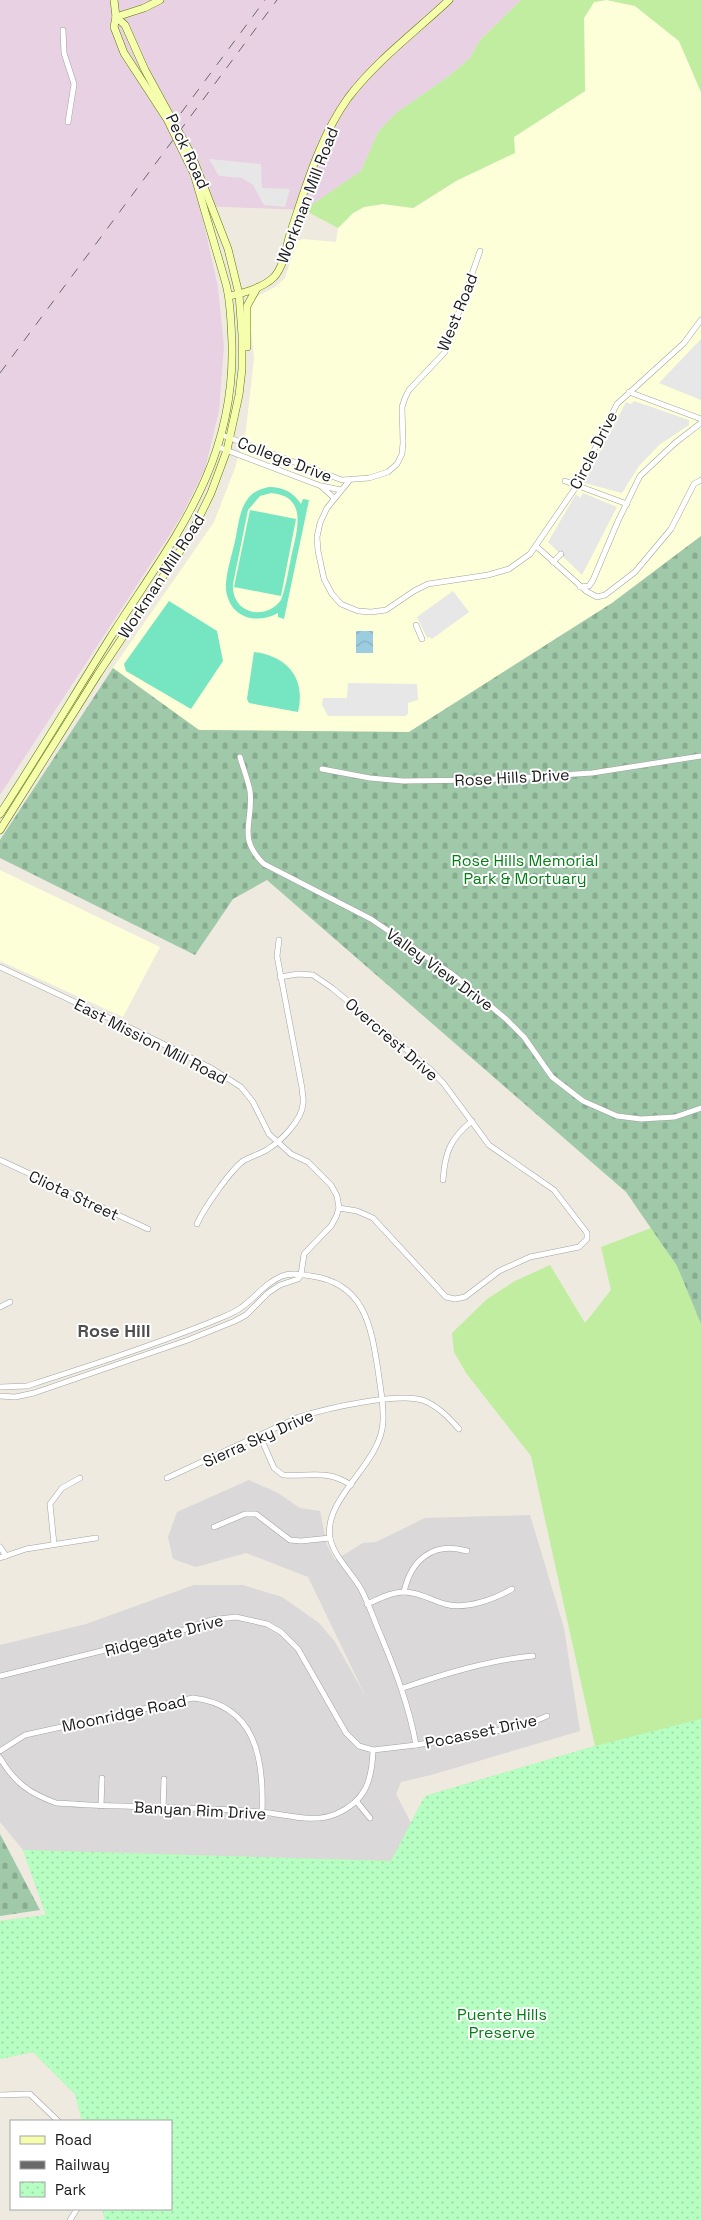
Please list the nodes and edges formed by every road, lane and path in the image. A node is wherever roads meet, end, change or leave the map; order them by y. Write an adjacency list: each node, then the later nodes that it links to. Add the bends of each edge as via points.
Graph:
1 (114, 0): 4 (main road, Peck Road)
2 (160, 0): 4 (main road)
3 (449, 0): 8 (main road, Workman Mill Road, via 374,69 348,99 326,136 280,268 268,282)
4 (116, 17): 9 (main road, Peck Road, via 125,25 134,50 199,171 228,249); 10 (main road, Peck Road, via 114,27 124,52 167,119 194,174)
5 (63, 30): 6 (street, via 64,53 74,84)
6 (68, 122)
7 (480, 251): 22 (street, West Road, via 445,352 404,398 404,443 397,464 388,472)
8 (257, 288): 9 (main road, Workman Mill Road); 12 (main road, via 247,306 247,349)
9 (239, 294): 10 (main road, Workman Mill Road); 12 (main road, Workman Mill Road)
10 (229, 296): 15 (main road, Workman Mill Road, via 232,374)
11 (701, 320): 13 (street, Circle Drive, via 684,343)
12 (242, 355): 16 (main road, Workman Mill Road)
13 (629, 392): 14 (street); 19 (street, Circle Drive, via 614,409)
14 (701, 421): 28 (street, via 640,476)
15 (222, 435): 16 (street, College Drive); 17 (main road, Workman Mill Road)
16 (231, 438): 18 (main road, Workman Mill Road); 22 (street, College Drive)
17 (218, 447): 18 (street, College Drive); 38 (main road, Workman Mill Road, via 196,503 180,532)
18 (227, 450): 24 (street, College Drive); 39 (main road, Workman Mill Road, via 190,536)
19 (591, 456): 20 (street); 25 (street, Circle Drive)
20 (597, 458)
21 (701, 480): 32 (street, via 694,484 671,529 626,580 597,597)
22 (349, 481): 26 (street)
23 (566, 481): 25 (street)
24 (321, 486): 26 (street); 27 (street)
25 (576, 486): 28 (street); 29 (street, Circle Drive)
26 (341, 490): 27 (street)
27 (334, 498): 29 (street, Circle Drive, via 320,523 317,537 320,566 332,594 341,604 358,611 386,610 428,584 509,569)
28 (627, 504): 32 (street, via 593,580 589,586)
29 (536, 546): 31 (street)
30 (561, 554): 31 (street)
31 (553, 562): 32 (street)
32 (580, 587)
33 (416, 625): 34 (street)
34 (422, 640)
35 (701, 756): 37 (street, Rose Hills Drive, via 600,772 483,780 403,781)
36 (240, 757): 43 (street, Valley View Drive, via 250,792 248,841 264,864 371,920 452,974 506,1019 524,1037 552,1077 583,1101 617,1116 641,1120 675,1117)
37 (322, 768)
38 (0, 815)
39 (0, 830)
40 (280, 940): 42 (street, via 277,956)
41 (0, 967): 45 (street, East Mission Mill Road, via 211,1068 241,1087)
42 (280, 977): 44 (street, Overcrest Drive, via 313,975 332,988 431,1070); 45 (street, via 303,1103 295,1121)
43 (701, 1108)
44 (472, 1121): 47 (street, via 453,1139); 48 (street, Overcrest Drive, via 489,1145 554,1190 587,1233 587,1239 579,1247 513,1263 466,1297 454,1299 446,1297 373,1218)
45 (277, 1142): 48 (street, East Mission Mill Road, via 308,1162 331,1185); 49 (street, via 242,1162 205,1208)
46 (0, 1160): 50 (street, Cliota Street)
47 (442, 1180)
48 (339, 1208): 51 (street, via 331,1226 304,1254)
49 (197, 1224)
50 (148, 1229)
51 (301, 1275): 54 (street, via 293,1273 271,1281 232,1313 184,1332 27,1386); 55 (street, via 268,1293 246,1315 188,1340 34,1394); 56 (street, via 332,1282 358,1300 374,1342)
52 (10, 1302): 53 (street)
53 (0, 1307)
54 (0, 1387)
55 (0, 1396)
56 (382, 1400): 57 (street, Sierra Sky Drive, via 406,1398 426,1401); 58 (street, Sierra Sky Drive, via 318,1411); 61 (street, via 384,1422 381,1437)
57 (459, 1429)
58 (260, 1436): 60 (street, Sierra Sky Drive); 61 (street, via 274,1468 284,1475 326,1474)
59 (80, 1478): 65 (street, via 62,1488 50,1504)
60 (167, 1478)
61 (351, 1485): 64 (street, via 338,1506)
62 (214, 1527): 64 (street, via 245,1514 256,1514 290,1540)
63 (96, 1538): 65 (street)
64 (330, 1538): 71 (street)
65 (54, 1544): 68 (street)
66 (0, 1547): 68 (street)
67 (467, 1551): 70 (street, via 444,1548 421,1559 408,1576)
68 (3, 1557)
69 (512, 1589): 70 (street, via 500,1596 460,1606)
70 (404, 1592): 71 (street, via 390,1594)
71 (368, 1604): 74 (street)
72 (533, 1656): 74 (street, via 430,1678)
73 (0, 1676): 77 (street, Ridgegate Drive, via 178,1632 211,1620 248,1619 281,1632 298,1649 346,1734 359,1746)
74 (403, 1688): 76 (street)
75 (547, 1716): 76 (street, Pocasset Drive, via 492,1732)
76 (416, 1745): 77 (street)
77 (373, 1750): 82 (street, Banyan Rim Drive, via 373,1771)
78 (0, 1751): 85 (street, Moonridge Road, via 25,1735 193,1698 205,1699 228,1708 247,1728 261,1765)
79 (0, 1758): 83 (street, Banyan Rim Drive, via 17,1783 42,1798 56,1803)
80 (102, 1778): 83 (street)
81 (164, 1779): 84 (street)
82 (356, 1802): 85 (street, Banyan Rim Drive, via 335,1814 315,1819); 86 (street)
83 (101, 1806): 84 (street, Banyan Rim Drive)
84 (163, 1808): 85 (street, Banyan Rim Drive)
85 (262, 1812)
86 (370, 1818)
87 (0, 2095): 88 (street, via 30,2094)
88 (57, 2120)

